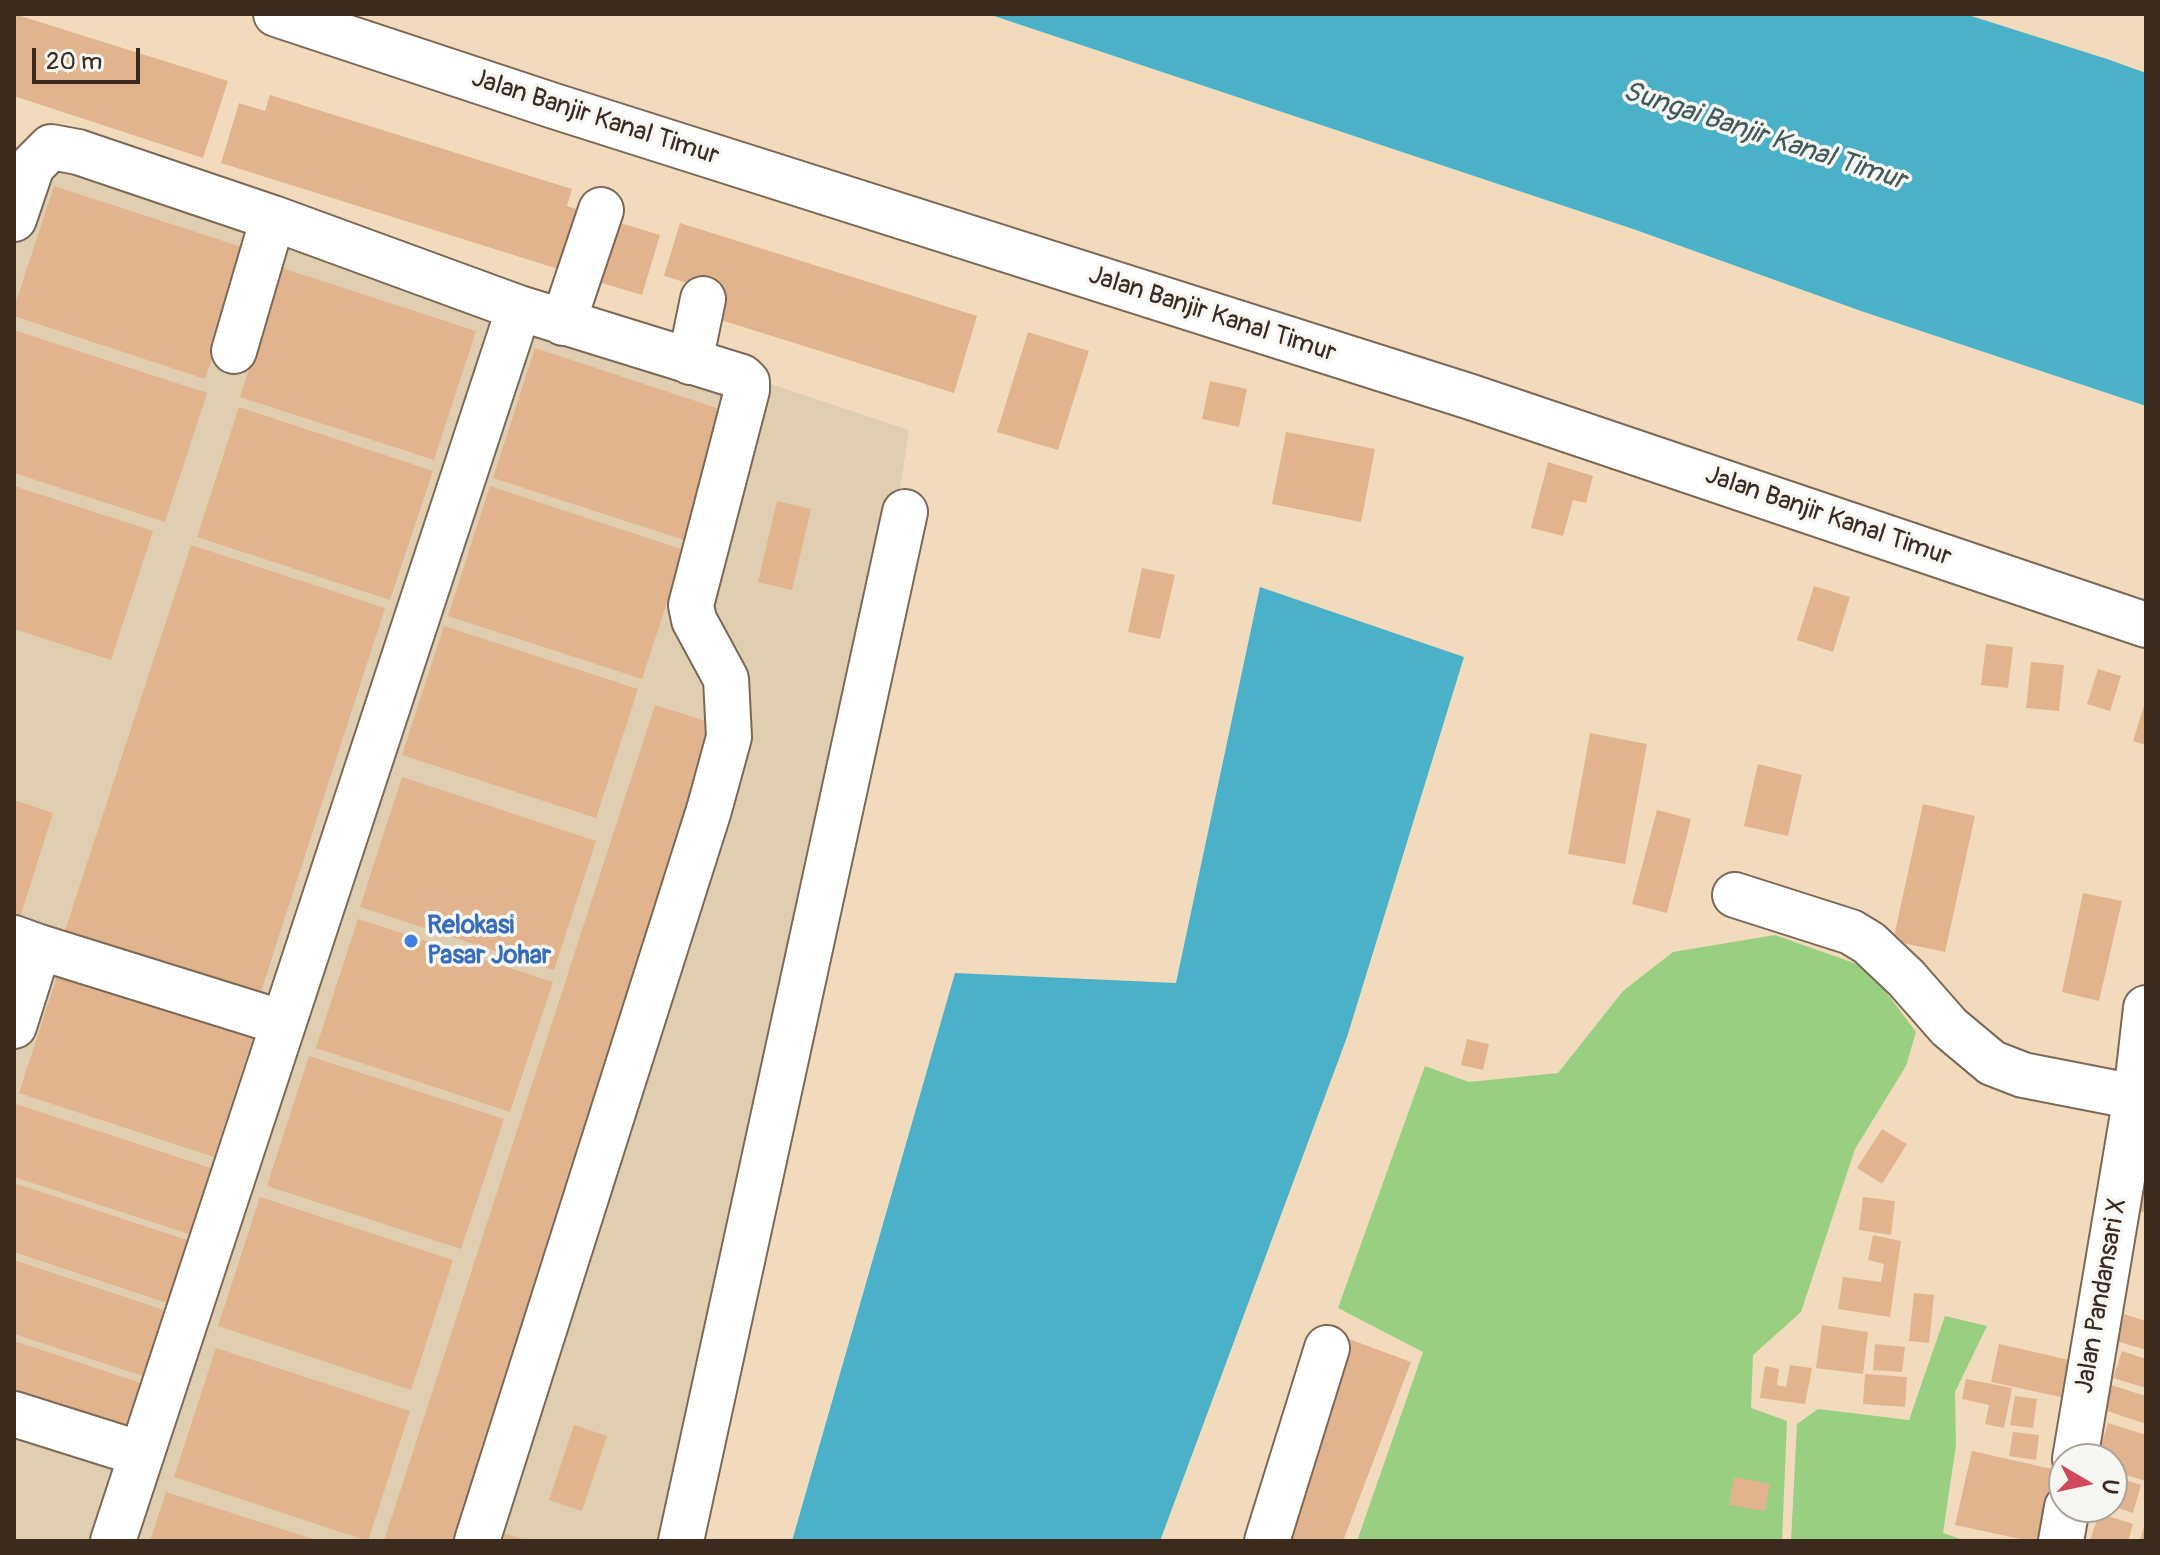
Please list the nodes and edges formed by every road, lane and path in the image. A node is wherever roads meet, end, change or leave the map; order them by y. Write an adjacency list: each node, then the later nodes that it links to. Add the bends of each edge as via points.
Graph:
1 (276, 14): 10 (street, Jalan Banjir Kanal Timur, via 1471,397)
2 (32, 143): 4 (street, via 78,152); 5 (street, via 32,166)
3 (601, 210): 6 (street)
4 (273, 218): 7 (street); 8 (street)
5 (14, 219)
6 (569, 305): 7 (street); 22 (street, via 696,334 747,382 691,605 726,679 730,731)
7 (519, 308): 14 (street)
8 (234, 351)
9 (905, 512): 23 (street)
10 (2146, 625)
11 (1735, 895): 16 (street, via 1851,932 1869,943 1949,1027 1992,1063 2023,1075)
12 (27, 942): 14 (street); 15 (street)
13 (2146, 1008): 16 (street, Jalan Pandansari X)
14 (283, 1023): 20 (street)
15 (14, 1026)
16 (2141, 1098): 19 (street, Jalan Pandansari X)
17 (1327, 1348): 24 (street)
18 (14, 1414): 20 (street)
19 (2078, 1443)
20 (141, 1454): 21 (street)
21 (113, 1541)
22 (477, 1541)
23 (681, 1541)
24 (1267, 1541)

